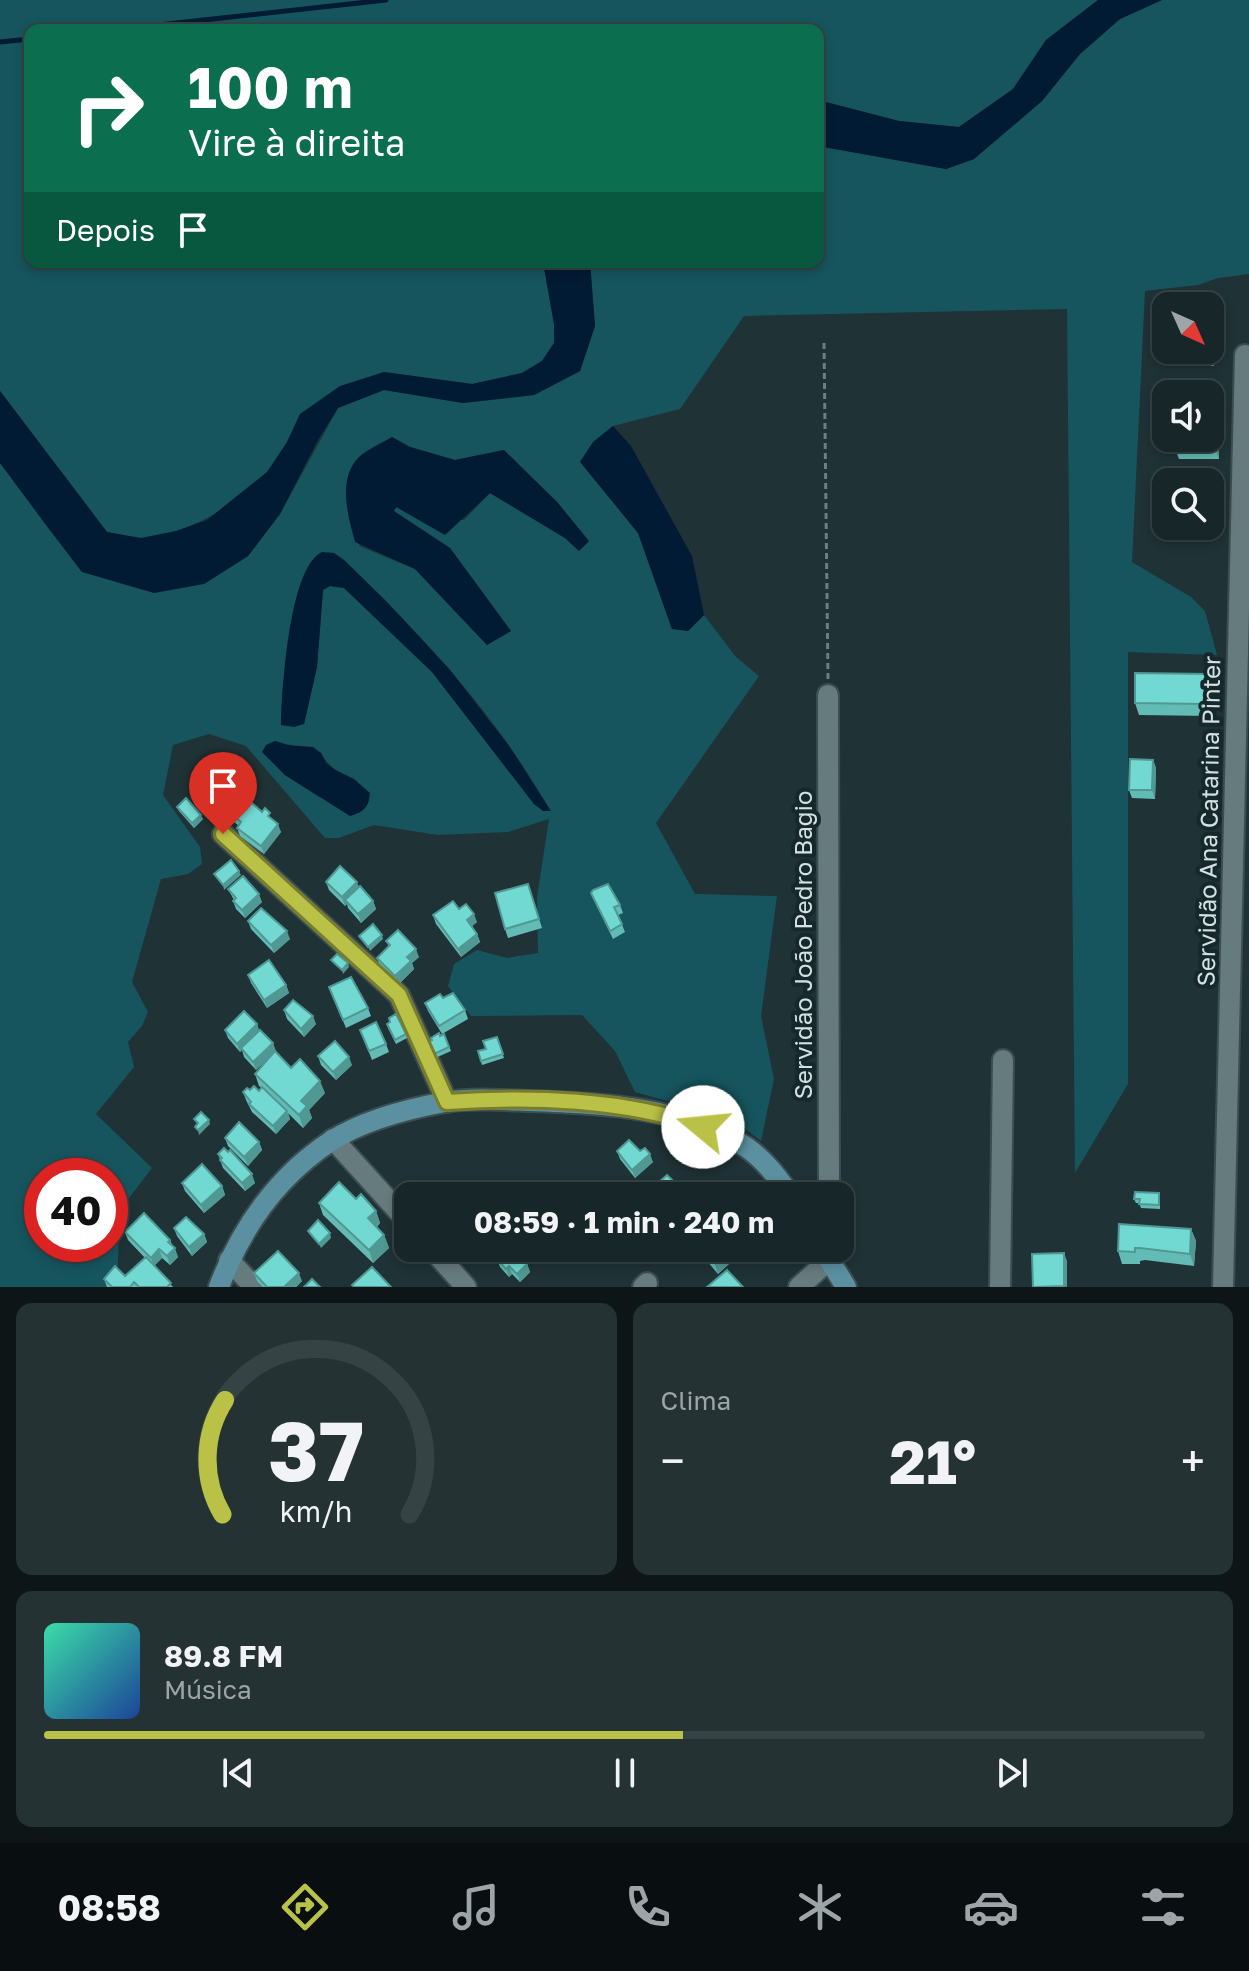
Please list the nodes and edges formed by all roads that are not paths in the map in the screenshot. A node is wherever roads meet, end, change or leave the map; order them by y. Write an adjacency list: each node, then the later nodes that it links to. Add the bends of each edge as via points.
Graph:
1 (1245, 355): 20 (street, Servidão Ana Catarina Pinter)
2 (828, 695): 8 (street, Servidão João Pedro Bagio)
3 (223, 834): 5 (street, via 399,995)
4 (1003, 1060): 19 (street)
5 (447, 1102): 6 (street, via 401,1112); 7 (street, via 644,1110 686,1121 748,1148)
6 (333, 1139): 9 (street); 10 (street, via 275,1189)
7 (781, 1182)
8 (829, 1182)
9 (394, 1207)
10 (229, 1260): 14 (street); 15 (street)
11 (444, 1262): 16 (street)
12 (819, 1262): 17 (street)
13 (832, 1262): 18 (street)
14 (219, 1287)
15 (254, 1287)
16 (466, 1287)
17 (799, 1287)
18 (846, 1287)
19 (1000, 1287)
20 (1223, 1287)

